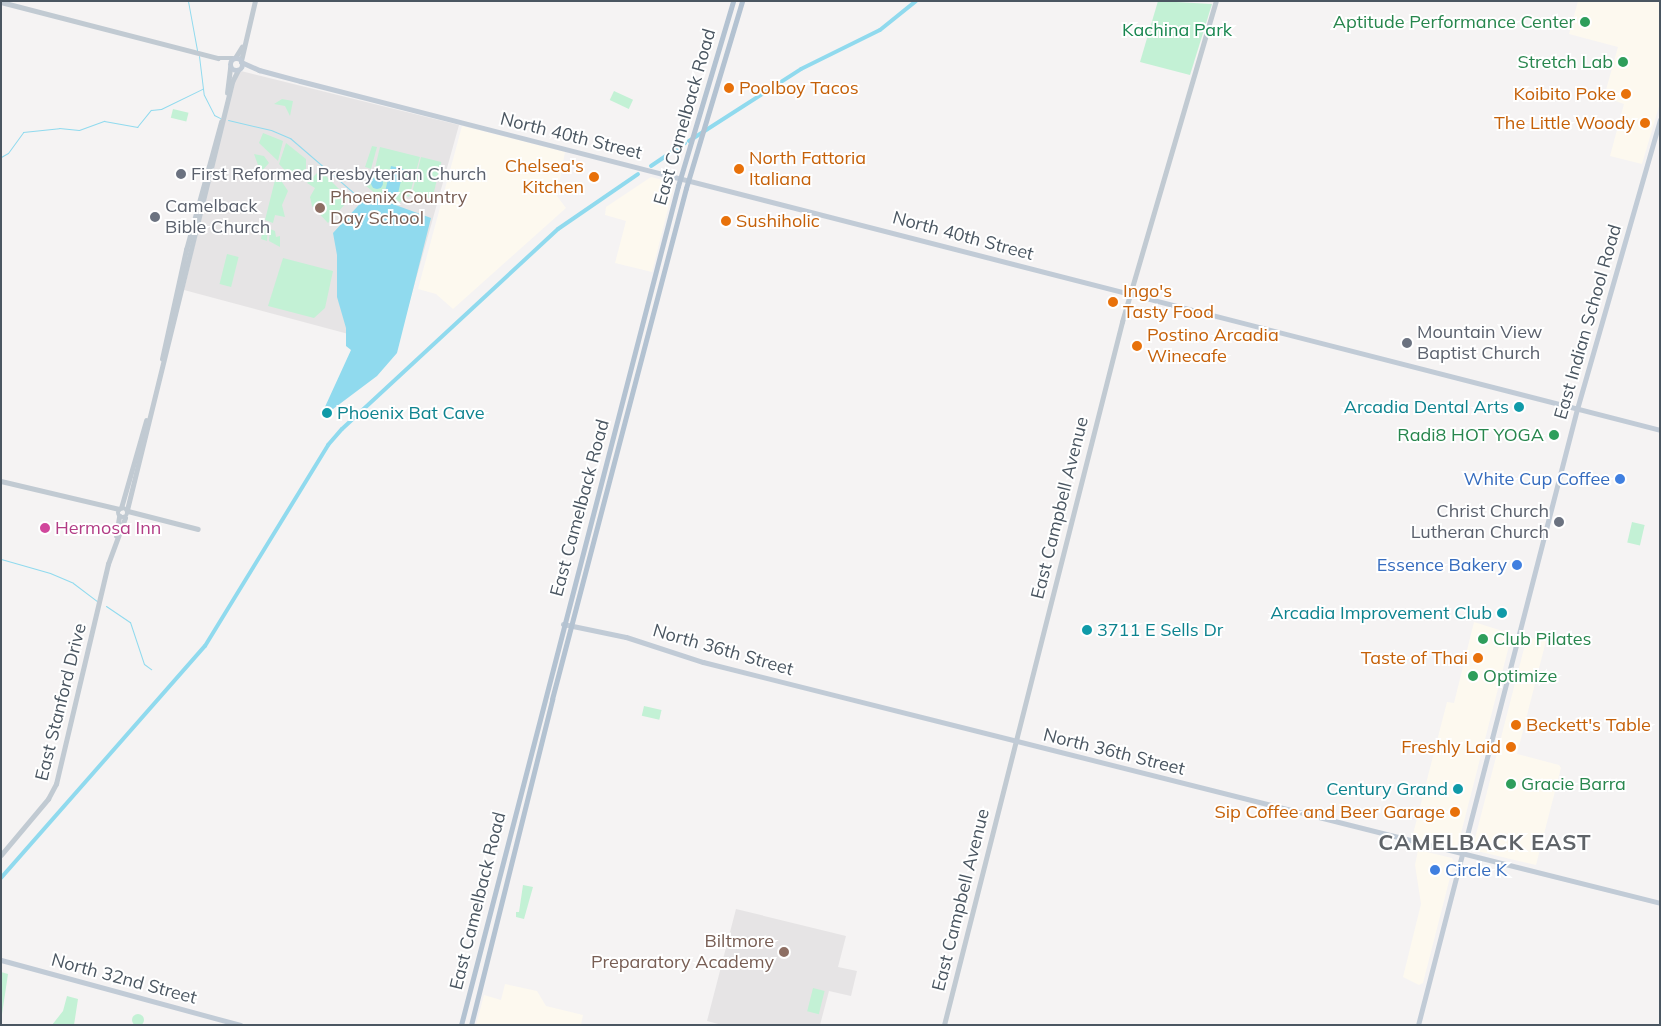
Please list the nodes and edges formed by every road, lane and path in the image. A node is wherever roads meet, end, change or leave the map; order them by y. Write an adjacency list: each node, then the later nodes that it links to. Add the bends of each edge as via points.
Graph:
1 (255, 1): 6 (street)
2 (733, 1): 14 (main road, East Camelback Road)
3 (742, 1): 15 (main road, East Camelback Road)
4 (1216, 1): 18 (street, East Campbell Avenue)
5 (1, 2): 7 (street)
6 (242, 47): 8 (street); 9 (street)
7 (218, 58): 8 (street); 10 (street)
8 (234, 58): 9 (main road, North 40th Street); 10 (main road)
9 (241, 61): 11 (main road); 12 (main road, North 40th Street)
10 (230, 66): 11 (main road, North 40th Street); 19 (street, East Stanford Drive, via 224,115 186,250)
11 (239, 69): 12 (main road, North 40th Street); 19 (street, East Stanford Drive, via 232,82)
12 (259, 70): 14 (main road, North 40th Street)
13 (1660, 120): 20 (main road, East Indian School Road)
14 (680, 178): 15 (main road, North 40th Street); 16 (main road, East Camelback Road)
15 (688, 180): 17 (main road, East Camelback Road); 18 (main road, North 40th Street)
16 (653, 280): 17 (main road); 30 (main road, East Camelback Road)
17 (662, 283): 31 (main road, East Camelback Road)
18 (1130, 294): 20 (main road, North 40th Street); 34 (street, East Campbell Avenue)
19 (162, 359): 21 (street, East Stanford Drive)
20 (1578, 409): 22 (main road, North 40th Street); 36 (main road, East Indian School Road)
21 (149, 413): 25 (street, East Stanford Drive); 26 (street, East Stanford Drive)
22 (1660, 430)
23 (1, 481): 24 (street)
24 (104, 507): 25 (street); 27 (street)
25 (120, 508): 26 (street); 27 (street, East Stanford Drive)
26 (127, 514): 27 (street); 28 (street); 29 (street, East Stanford Drive)
27 (118, 515): 29 (street, East Stanford Drive)
28 (198, 529)
29 (116, 540): 35 (street, East Stanford Drive, via 56,784 48,799)
30 (563, 624): 31 (main road, North 36th Street); 32 (main road, East Camelback Road)
31 (572, 626): 33 (main road, East Camelback Road); 34 (main road, North 36th Street)
32 (534, 737): 33 (main road); 38 (main road, East Camelback Road)
33 (542, 739): 39 (main road, East Camelback Road)
34 (1014, 741): 36 (main road, North 36th Street); 44 (street, East Campbell Avenue)
35 (1, 855)
36 (1463, 855): 37 (main road, North 36th Street); 45 (main road, East Indian School Road)
37 (1660, 903)
38 (485, 930): 39 (main road); 42 (main road, East Camelback Road)
39 (494, 933): 43 (main road, East Camelback Road)
40 (1, 960): 41 (main road, North 32nd Street)
41 (240, 1025)
42 (461, 1025)
43 (471, 1025)
44 (944, 1025)
45 (1418, 1025)

